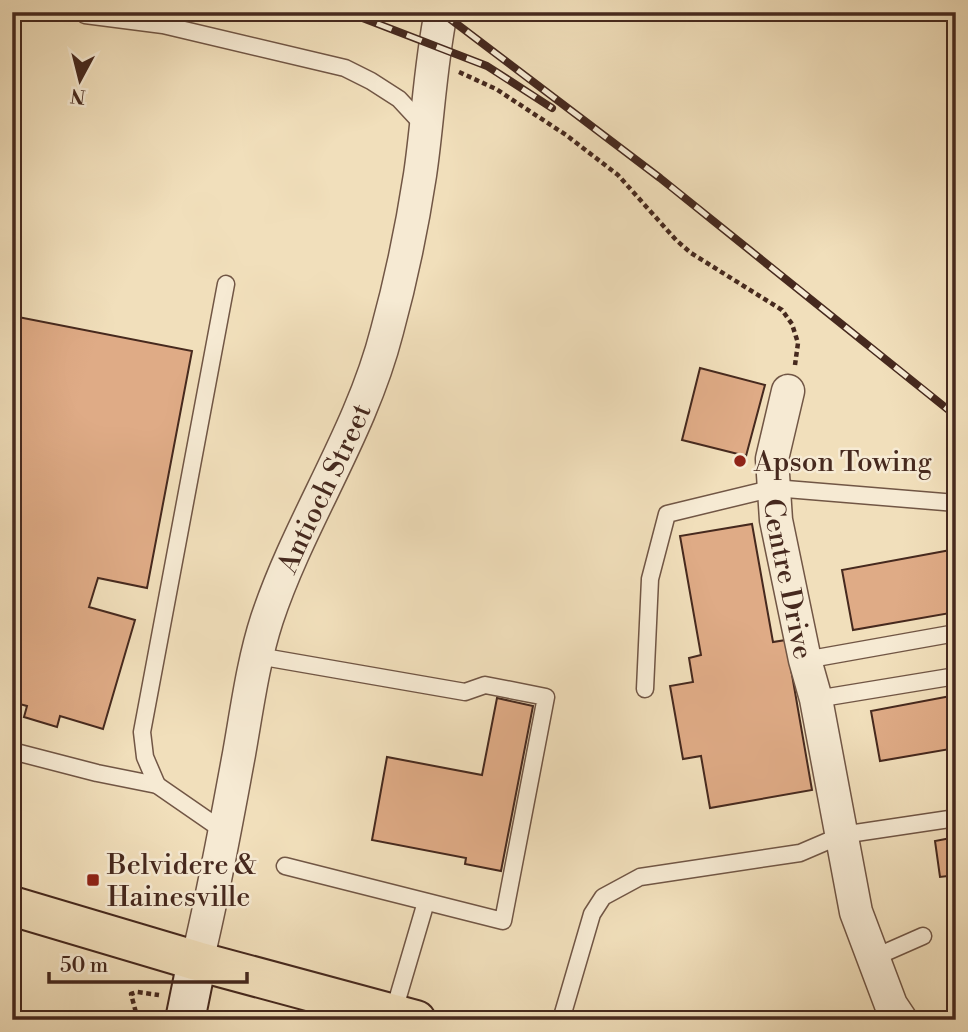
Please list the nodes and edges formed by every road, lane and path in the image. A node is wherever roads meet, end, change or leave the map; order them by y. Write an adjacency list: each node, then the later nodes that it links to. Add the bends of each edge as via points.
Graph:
1 (441, 12): 3 (street, Antioch Street)
2 (85, 15): 4 (lane, via 163,25 345,68 399,99)
3 (431, 68): 4 (street, Antioch Street); 6 (path, via 470,75 566,135 618,174 691,254 782,310 797,343)
4 (425, 127): 10 (street, Antioch Street, via 405,254 368,395 288,563)
5 (226, 284): 16 (lane, via 142,733 145,757)
6 (788, 391): 7 (street, Centre Drive, via 772,459)
7 (774, 488): 8 (lane); 11 (street, Centre Drive, via 776,520); 13 (lane, via 667,514 650,579)
8 (956, 503)
9 (956, 633): 11 (lane)
10 (258, 656): 18 (street, Antioch Street); 21 (lane, via 465,692 485,685 546,697 503,921)
11 (805, 660): 14 (street, Centre Drive)
12 (956, 676): 14 (lane)
13 (645, 689)
14 (816, 699): 19 (street, Centre Drive)
15 (12, 751): 16 (lane)
16 (157, 785): 18 (lane)
17 (956, 818): 19 (lane)
18 (225, 832): 25 (street, Antioch Street)
19 (842, 835): 24 (street, Centre Drive, via 856,912); 29 (lane, via 800,853 640,877 603,897 592,914)
20 (285, 866): 21 (lane)
21 (426, 902): 27 (lane)
22 (19, 909): 25 (main road)
23 (923, 936): 24 (lane)
24 (873, 958): 30 (street, Centre Drive)
25 (197, 961): 26 (main road); 27 (main road)
26 (188, 1009): 28 (path, via 137,992 131,994)
27 (394, 1015)
28 (138, 1020)
29 (561, 1020)
30 (901, 1020)

